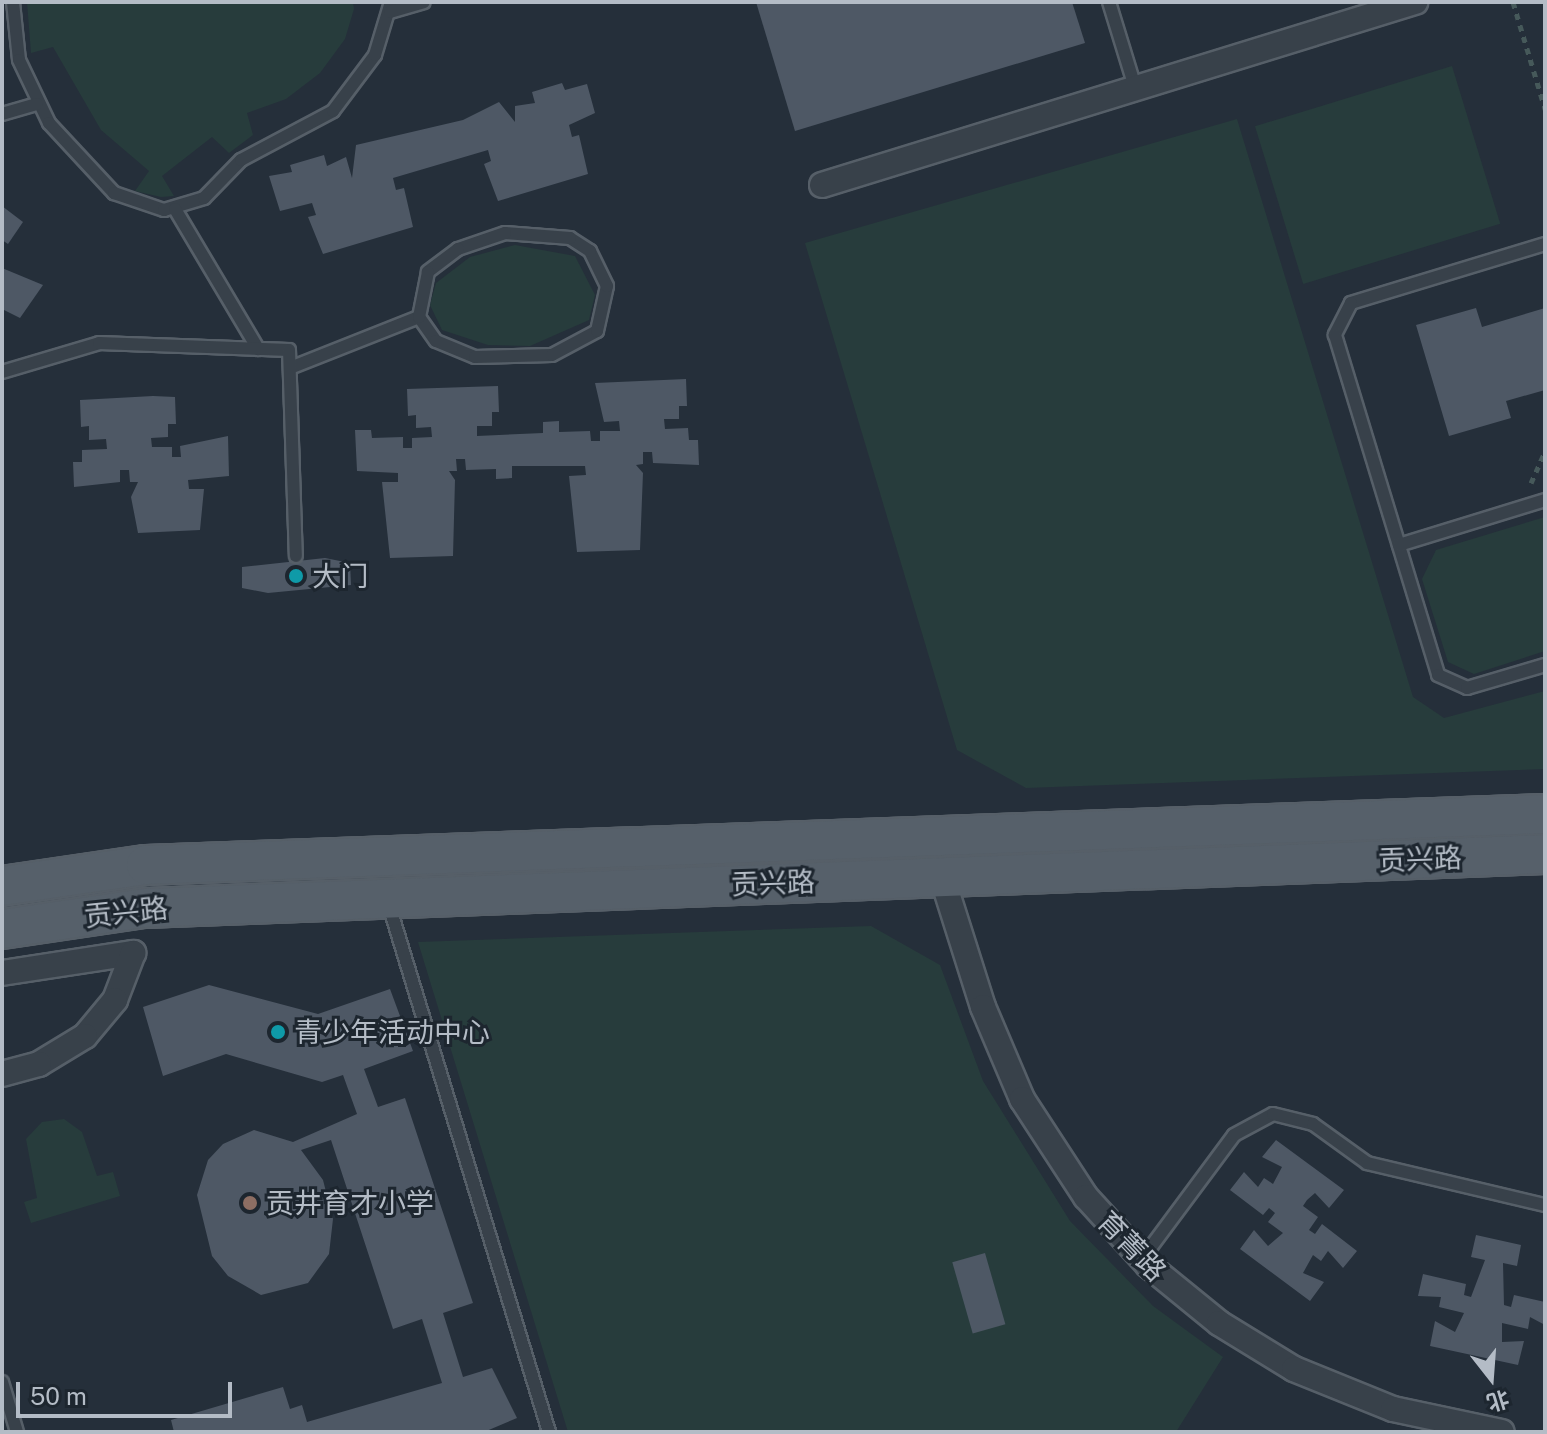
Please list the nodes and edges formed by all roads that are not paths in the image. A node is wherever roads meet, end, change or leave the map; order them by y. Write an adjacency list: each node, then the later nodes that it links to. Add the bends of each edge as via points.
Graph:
1 (13, 2): 7 (lane, via 19,60)
2 (424, 2): 5 (lane)
3 (1109, 2): 6 (lane)
4 (1415, 2): 6 (street)
5 (390, 7): 10 (lane, via 371,63 333,111 241,160 204,198)
6 (1135, 87): 9 (street)
7 (37, 104): 8 (lane); 10 (lane, via 71,152 114,193 141,207)
8 (2, 114)
9 (822, 185)
10 (175, 209): 13 (lane)
11 (1545, 244): 17 (lane, via 1351,303 1335,335)
12 (419, 317): 12 (lane, via 450,349 487,359 536,358 597,331 607,286 581,244 540,232 505,233 458,249 428,272 419,287); 14 (lane)
13 (258, 349): 14 (lane, via 289,350); 15 (lane, via 99,343)
14 (290, 368): 18 (lane)
15 (2, 372)
16 (1545, 500): 17 (lane)
17 (1399, 545): 19 (lane, via 1438,675 1467,688)
18 (296, 556)
19 (1545, 665)
20 (1545, 814): 23 (main road, 贡兴路, via 146,865)
21 (1545, 854): 22 (main road, 贡兴路)
22 (942, 877): 24 (main road, 贡兴路); 29 (street, 育菁路, via 983,1007 1022,1099 1086,1197)
23 (2, 886)
24 (386, 898): 25 (main road, 贡兴路, via 145,908); 32 (lane)
25 (2, 929)
26 (2, 973): 27 (street, via 133,953 115,1000 85,1036 39,1064)
27 (2, 1074)
28 (1545, 1205): 29 (lane, via 1367,1163 1313,1124 1273,1114 1234,1135)
29 (1142, 1259): 33 (street, 育菁路, via 1219,1323 1294,1369 1393,1409)
30 (2, 1382): 31 (lane)
31 (17, 1432)
32 (549, 1432)
33 (1502, 1432)

